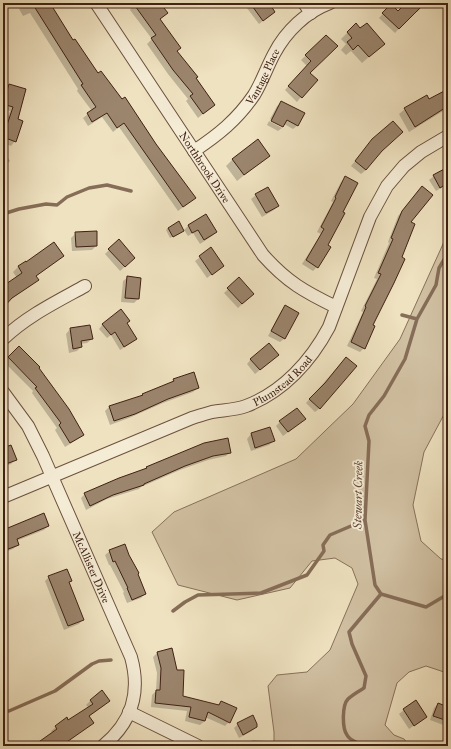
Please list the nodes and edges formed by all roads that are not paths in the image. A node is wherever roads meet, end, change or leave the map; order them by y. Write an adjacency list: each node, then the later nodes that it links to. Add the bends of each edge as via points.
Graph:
1 (96, 3): 6 (street, Northbrook Drive)
2 (304, 3): 4 (street)
3 (330, 3): 4 (street, Vantage Place)
4 (311, 13): 6 (street, Vantage Place, via 283,40 260,84 241,112 217,135)
5 (448, 136): 8 (street, Plumstead Road, via 421,152 404,166 387,186 370,217)
6 (194, 151): 8 (street, Northbrook Drive, via 263,255 293,284)
7 (85, 286): 9 (street, via 34,314)
8 (336, 307): 11 (street, Plumstead Road, via 324,336 312,355 280,387 263,398 232,410 192,418)
9 (3, 339)
10 (3, 392): 11 (street, McAllister Drive, via 28,426)
11 (52, 476): 12 (street, Plumstead Road); 13 (street, McAllister Drive, via 131,657 135,685)
12 (3, 497)
13 (130, 712): 14 (street, McAllister Drive, via 117,733); 15 (street)
14 (103, 746)
15 (198, 746)

